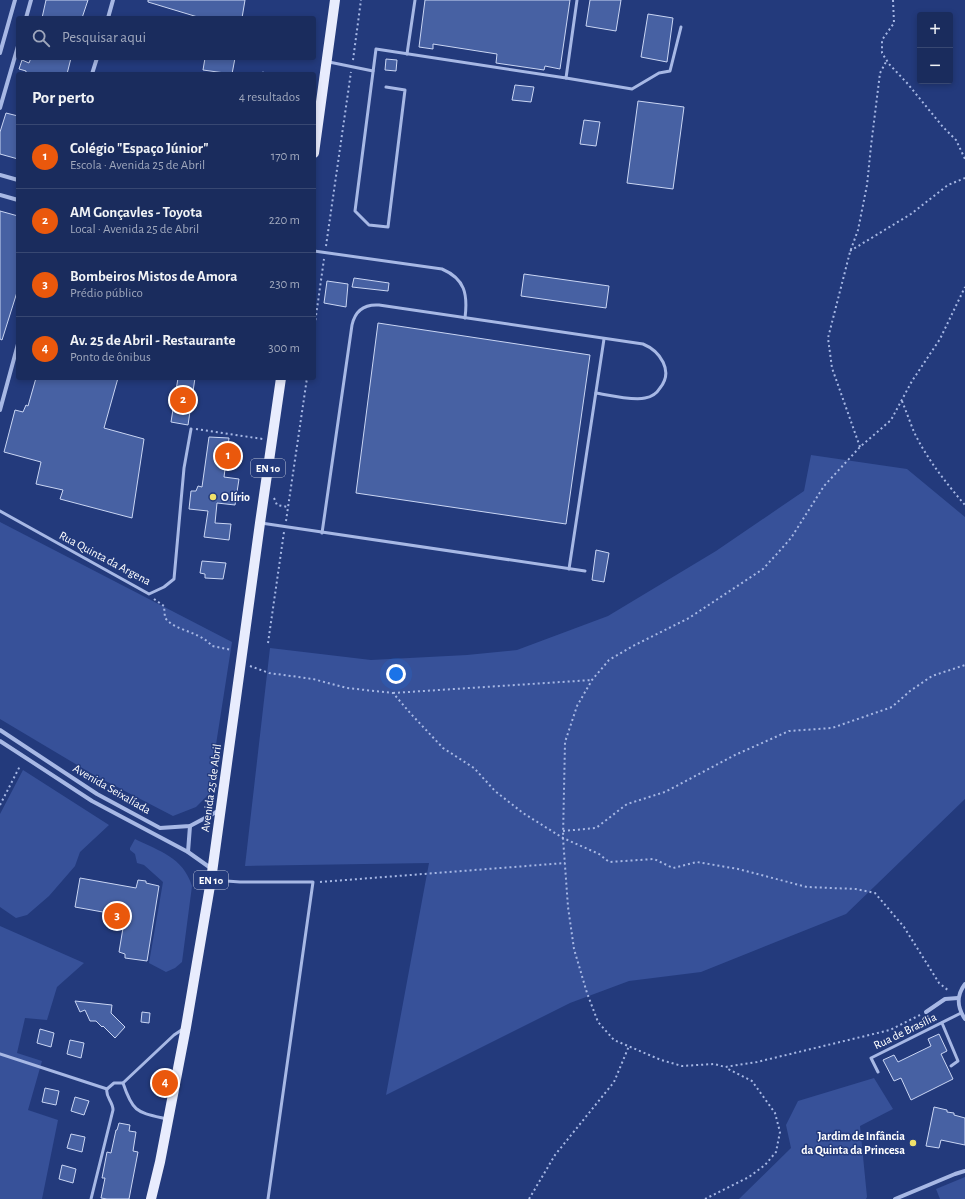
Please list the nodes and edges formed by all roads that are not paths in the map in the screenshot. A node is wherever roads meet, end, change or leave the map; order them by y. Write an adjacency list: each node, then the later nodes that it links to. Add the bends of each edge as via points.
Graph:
1 (15, 0): 10 (street)
2 (32, 0): 7 (street)
3 (113, 0): 8 (street)
4 (335, 0): 14 (main road)
5 (415, 0): 12 (lane)
6 (577, 0): 17 (lane)
7 (27, 16)
8 (109, 16)
9 (681, 27): 17 (lane, via 670,71 632,89)
10 (0, 53)
11 (16, 53): 19 (street)
12 (407, 54): 15 (lane, via 376,49); 17 (lane)
13 (96, 60): 16 (street)
14 (327, 62): 15 (lane); 20 (main road)
15 (373, 71): 18 (lane, via 355,211 369,225 388,227 405,90)
16 (93, 72)
17 (566, 78)
18 (386, 87)
19 (0, 108)
20 (317, 113): 21 (main road)
21 (316, 126)
22 (0, 175): 23 (street)
23 (16, 179)
24 (0, 195): 25 (street)
25 (16, 199)
26 (316, 251): 27 (lane, via 447,271 463,288 466,298)
27 (465, 318): 28 (lane); 36 (lane, via 375,305 366,306 355,316)
28 (604, 339): 31 (lane); 31 (lane, via 650,347 662,359 666,367 666,376 659,390 645,398)
29 (16, 351): 32 (street)
30 (282, 380): 35 (main road, Avenida 25 de Abril / EN 10)
31 (596, 393): 37 (lane)
32 (0, 410)
33 (191, 428): 34 (lane, Rua Quinta da Argena, via 184,468 174,579 149,594)
34 (0, 511)
35 (260, 523): 36 (lane); 41 (main road, Avenida 25 de Abril / EN 10)
36 (322, 532): 37 (lane)
37 (569, 568): 38 (lane)
38 (585, 571)
39 (0, 730): 42 (street, Avenida Seixalíada, via 97,794 160,828)
40 (0, 741): 43 (street, Avenida Seixalíada, via 92,802)
41 (221, 810): 42 (street, Avenida Seixalíada); 44 (main road, Avenida 25 de Abril / EN 10)
42 (190, 826): 43 (street)
43 (188, 852): 44 (street, Avenida Seixalíada)
44 (212, 869): 45 (main road, Avenida 25 de Abril / EN 10)
45 (211, 880): 52 (main road, Avenida 25 de Abril / EN 10); 62 (lane, via 313,882)
46 (965, 984): 47 (street)
47 (958, 998): 48 (street, via 945,999); 49 (street)
48 (926, 1012)
49 (961, 1013): 50 (street); 51 (lane, Rua de Brasília)
50 (965, 1019)
51 (942, 1023): 54 (lane, via 958,1061); 55 (lane, Rua de Brasília, via 871,1058)
52 (186, 1026): 56 (lane); 58 (main road, Avenida 25 de Abril / EN 10)
53 (0, 1054): 57 (lane)
54 (951, 1066)
55 (878, 1072)
56 (123, 1083): 57 (lane, via 114,1083); 58 (lane, via 128,1098 136,1110)
57 (107, 1089): 60 (lane, via 113,1110)
58 (168, 1119): 61 (main road, Avenida 25 de Abril / EN 10)
59 (965, 1171): 63 (street)
60 (91, 1199)
61 (151, 1199)
62 (268, 1199)
63 (895, 1199)

